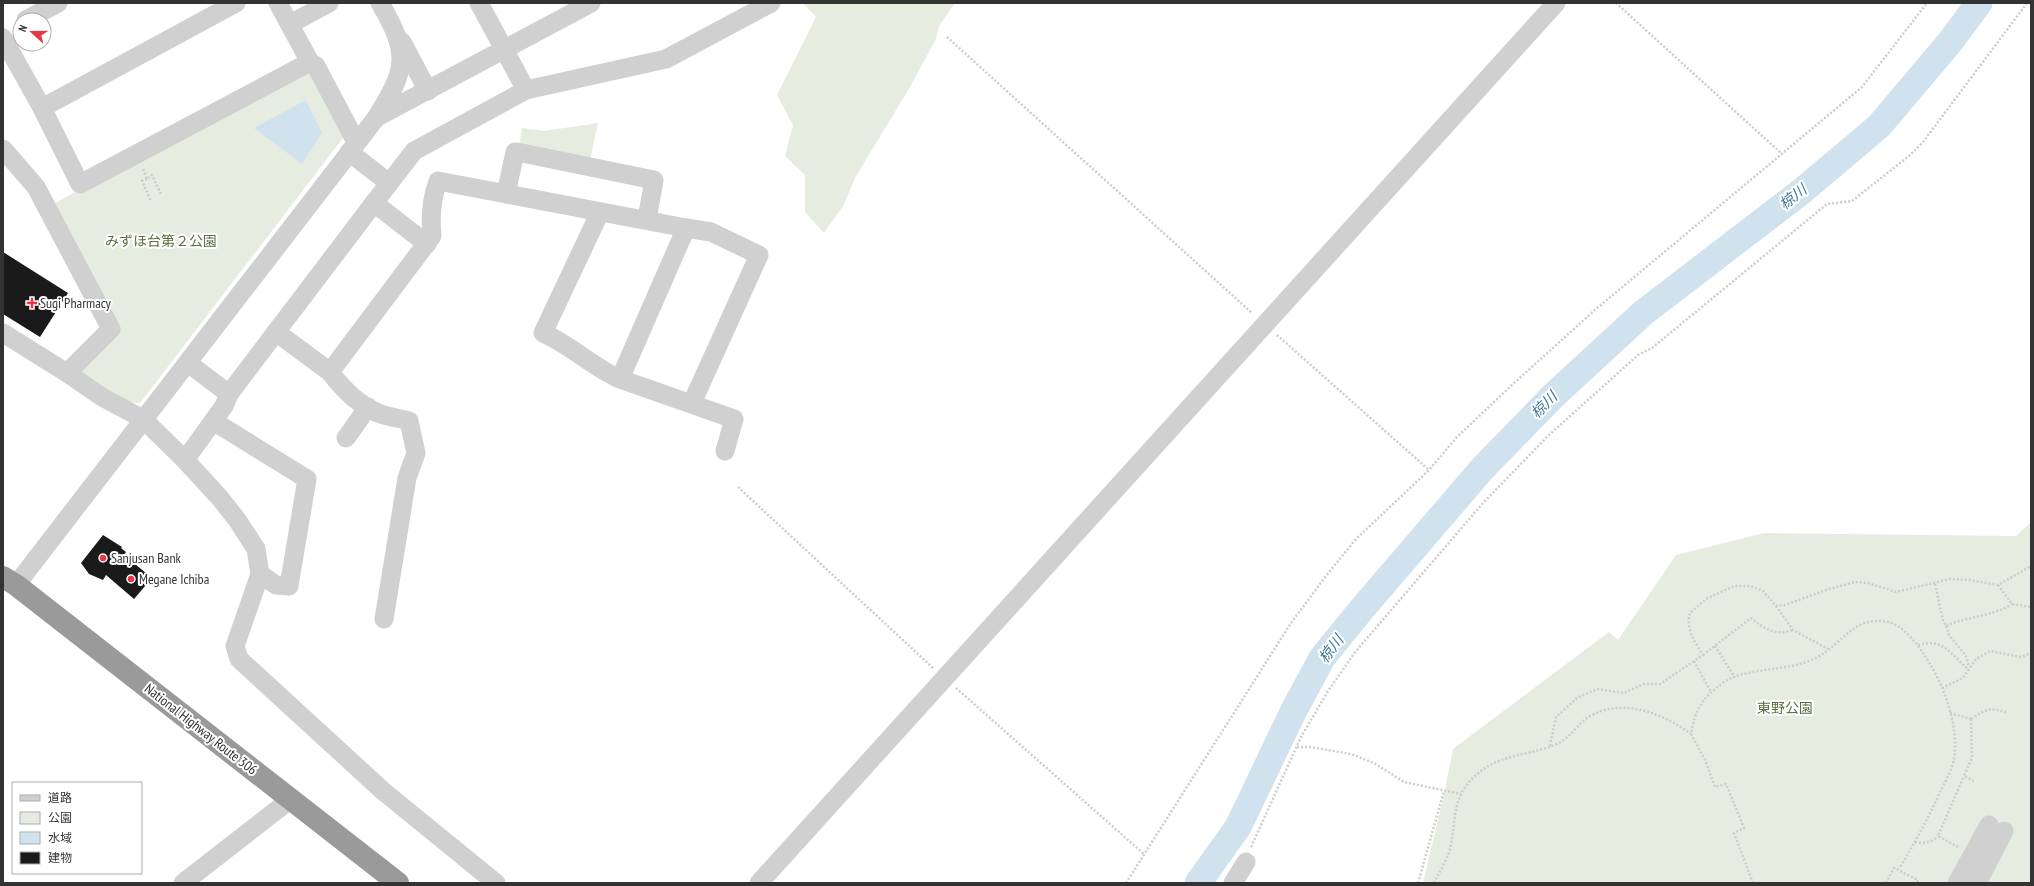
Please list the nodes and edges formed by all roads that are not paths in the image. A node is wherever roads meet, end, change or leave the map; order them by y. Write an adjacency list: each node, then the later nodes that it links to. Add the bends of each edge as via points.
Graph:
1 (58, 3): 10 (street)
2 (236, 3): 20 (street)
3 (278, 3): 11 (street)
4 (329, 3): 11 (street)
5 (380, 3): 13 (street)
6 (479, 3): 16 (street)
7 (591, 3): 16 (street)
8 (771, 3): 18 (street, via 666,59)
9 (1556, 3): 53 (street)
10 (41, 12)
11 (290, 24): 17 (street)
12 (12, 27): 14 (street)
13 (394, 27): 19 (street); 21 (street, via 402,49 398,78)
14 (3, 32)
15 (3, 38): 20 (street)
16 (504, 50): 18 (street); 19 (street)
17 (310, 62): 20 (street, via 80,184); 22 (street, via 316,66)
18 (526, 90): 24 (street, via 414,151)
19 (428, 91): 21 (street)
20 (42, 108)
21 (376, 118): 22 (street)
22 (352, 147): 24 (street); 33 (street)
23 (3, 149): 35 (street, via 36,187 111,329)
24 (389, 183): 26 (street)
25 (506, 194): 27 (street); 28 (street, via 515,152 522,153 654,180); 30 (street, via 438,181 432,197 432,236)
26 (374, 203): 30 (street); 31 (street)
27 (600, 212): 28 (street); 36 (street, via 543,333 559,340 608,374)
28 (647, 219): 29 (street)
29 (686, 228): 36 (street); 38 (street, via 711,232 759,255)
30 (427, 244): 34 (street)
31 (276, 332): 34 (street); 37 (street)
32 (3, 333): 35 (street)
33 (188, 364): 37 (street); 40 (street)
34 (330, 372): 39 (street, via 343,389)
35 (67, 373): 40 (street, via 102,397)
36 (620, 379): 38 (street)
37 (229, 394): 41 (street)
38 (692, 403): 43 (street, via 734,420)
39 (368, 407): 42 (street); 47 (street, via 378,413 409,421 416,453 407,478)
40 (144, 419): 44 (street); 46 (street)
41 (213, 422): 44 (street); 45 (street, via 307,479 289,586 276,585)
42 (346, 438)
43 (725, 451)
44 (185, 460): 45 (street, via 220,498 256,549)
45 (260, 574): 52 (street, via 234,646 239,659 383,790)
46 (10, 581): 48 (highway, National Highway Route 306)
47 (384, 619)
48 (291, 798): 50 (street); 51 (highway, National Highway Route 306)
49 (1246, 862): 54 (street)
50 (183, 883)
51 (398, 883)
52 (496, 883)
53 (759, 883)
54 (1233, 883)
55 (1957, 883): 56 (street, via 1996,828)
56 (1977, 883)

